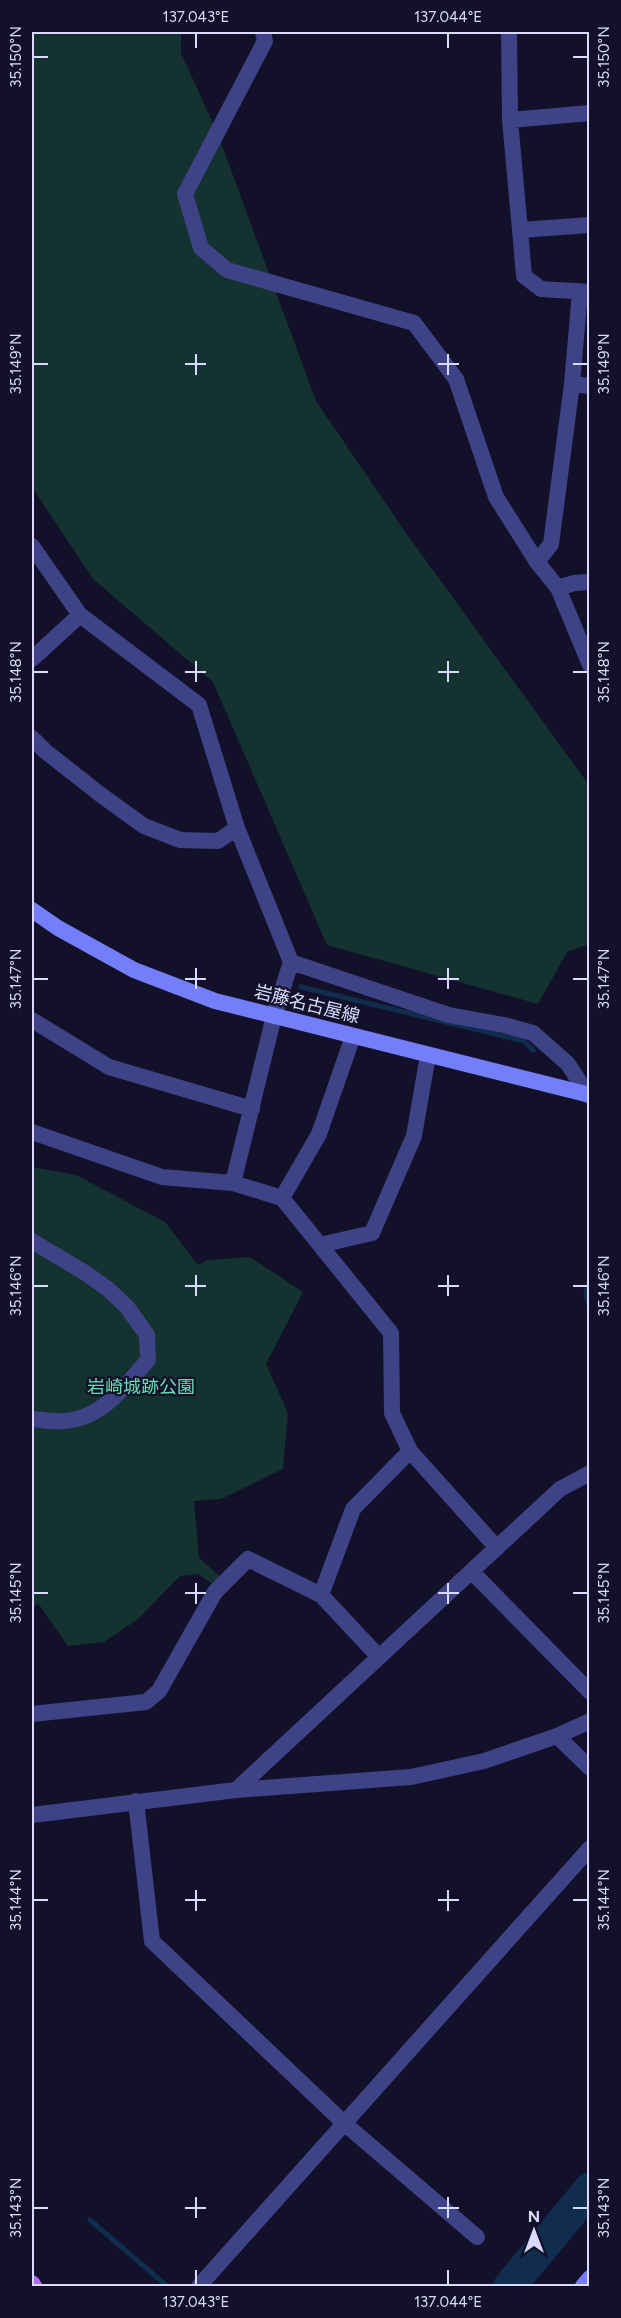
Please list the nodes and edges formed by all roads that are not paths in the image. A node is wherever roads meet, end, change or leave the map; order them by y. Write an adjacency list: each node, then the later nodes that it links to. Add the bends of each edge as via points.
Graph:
1 (263, 32): 11 (street, via 265,41 185,194 201,248 227,270 414,323 456,379 496,497)
2 (509, 32): 4 (street)
3 (590, 113): 4 (street)
4 (510, 120): 6 (street)
5 (590, 225): 6 (street)
6 (520, 230): 7 (street, via 524,276 542,289)
7 (585, 292): 8 (street)
8 (572, 384): 9 (street); 11 (street, via 551,544)
9 (590, 386)
10 (32, 546): 14 (street)
11 (537, 562): 13 (street)
12 (590, 582): 13 (street)
13 (558, 588): 16 (street)
14 (80, 615): 15 (street); 18 (street, via 199,705)
15 (32, 659)
16 (590, 665)
17 (32, 738): 18 (street, via 144,826 180,840 208,841 218,841)
18 (237, 828): 20 (street)
19 (32, 910): 21 (main road, 岩藤名古屋線, via 134,969 215,1001)
20 (291, 962): 21 (street); 25 (street, via 449,1015 533,1034 568,1064)
21 (274, 1016): 23 (main road, 岩藤名古屋線); 26 (street)
22 (32, 1020): 26 (street, via 109,1067)
23 (353, 1036): 24 (main road, 岩藤名古屋線); 29 (street, via 319,1134)
24 (428, 1055): 25 (main road, 岩藤名古屋線); 31 (street, via 414,1136 372,1233)
25 (589, 1095)
26 (252, 1109): 28 (street)
27 (32, 1132): 28 (street, via 162,1177)
28 (233, 1183): 29 (street)
29 (282, 1198): 31 (street)
30 (32, 1241): 32 (street, via 84,1272 127,1307 147,1335 148,1360 97,1412 66,1421)
31 (320, 1245): 33 (street, via 391,1333 392,1413)
32 (32, 1419)
33 (410, 1451): 35 (street); 37 (street, via 353,1509)
34 (590, 1473): 35 (street, via 560,1489)
35 (497, 1548): 36 (street)
36 (472, 1572): 38 (street); 39 (street)
37 (321, 1595): 38 (street); 40 (street, via 248,1559 215,1592 159,1691 146,1702)
38 (379, 1657): 44 (street)
39 (590, 1692)
40 (32, 1714)
41 (590, 1721): 42 (street)
42 (557, 1736): 43 (street); 44 (street, via 484,1761 411,1777)
43 (590, 1768)
44 (236, 1790): 45 (street)
45 (136, 1801): 46 (street); 48 (street, via 152,1941)
46 (32, 1815)
47 (590, 1848): 48 (street)
48 (345, 2124): 49 (street); 51 (street)
49 (477, 2237)
50 (590, 2278): 52 (main road)
51 (199, 2286)
52 (583, 2286)

